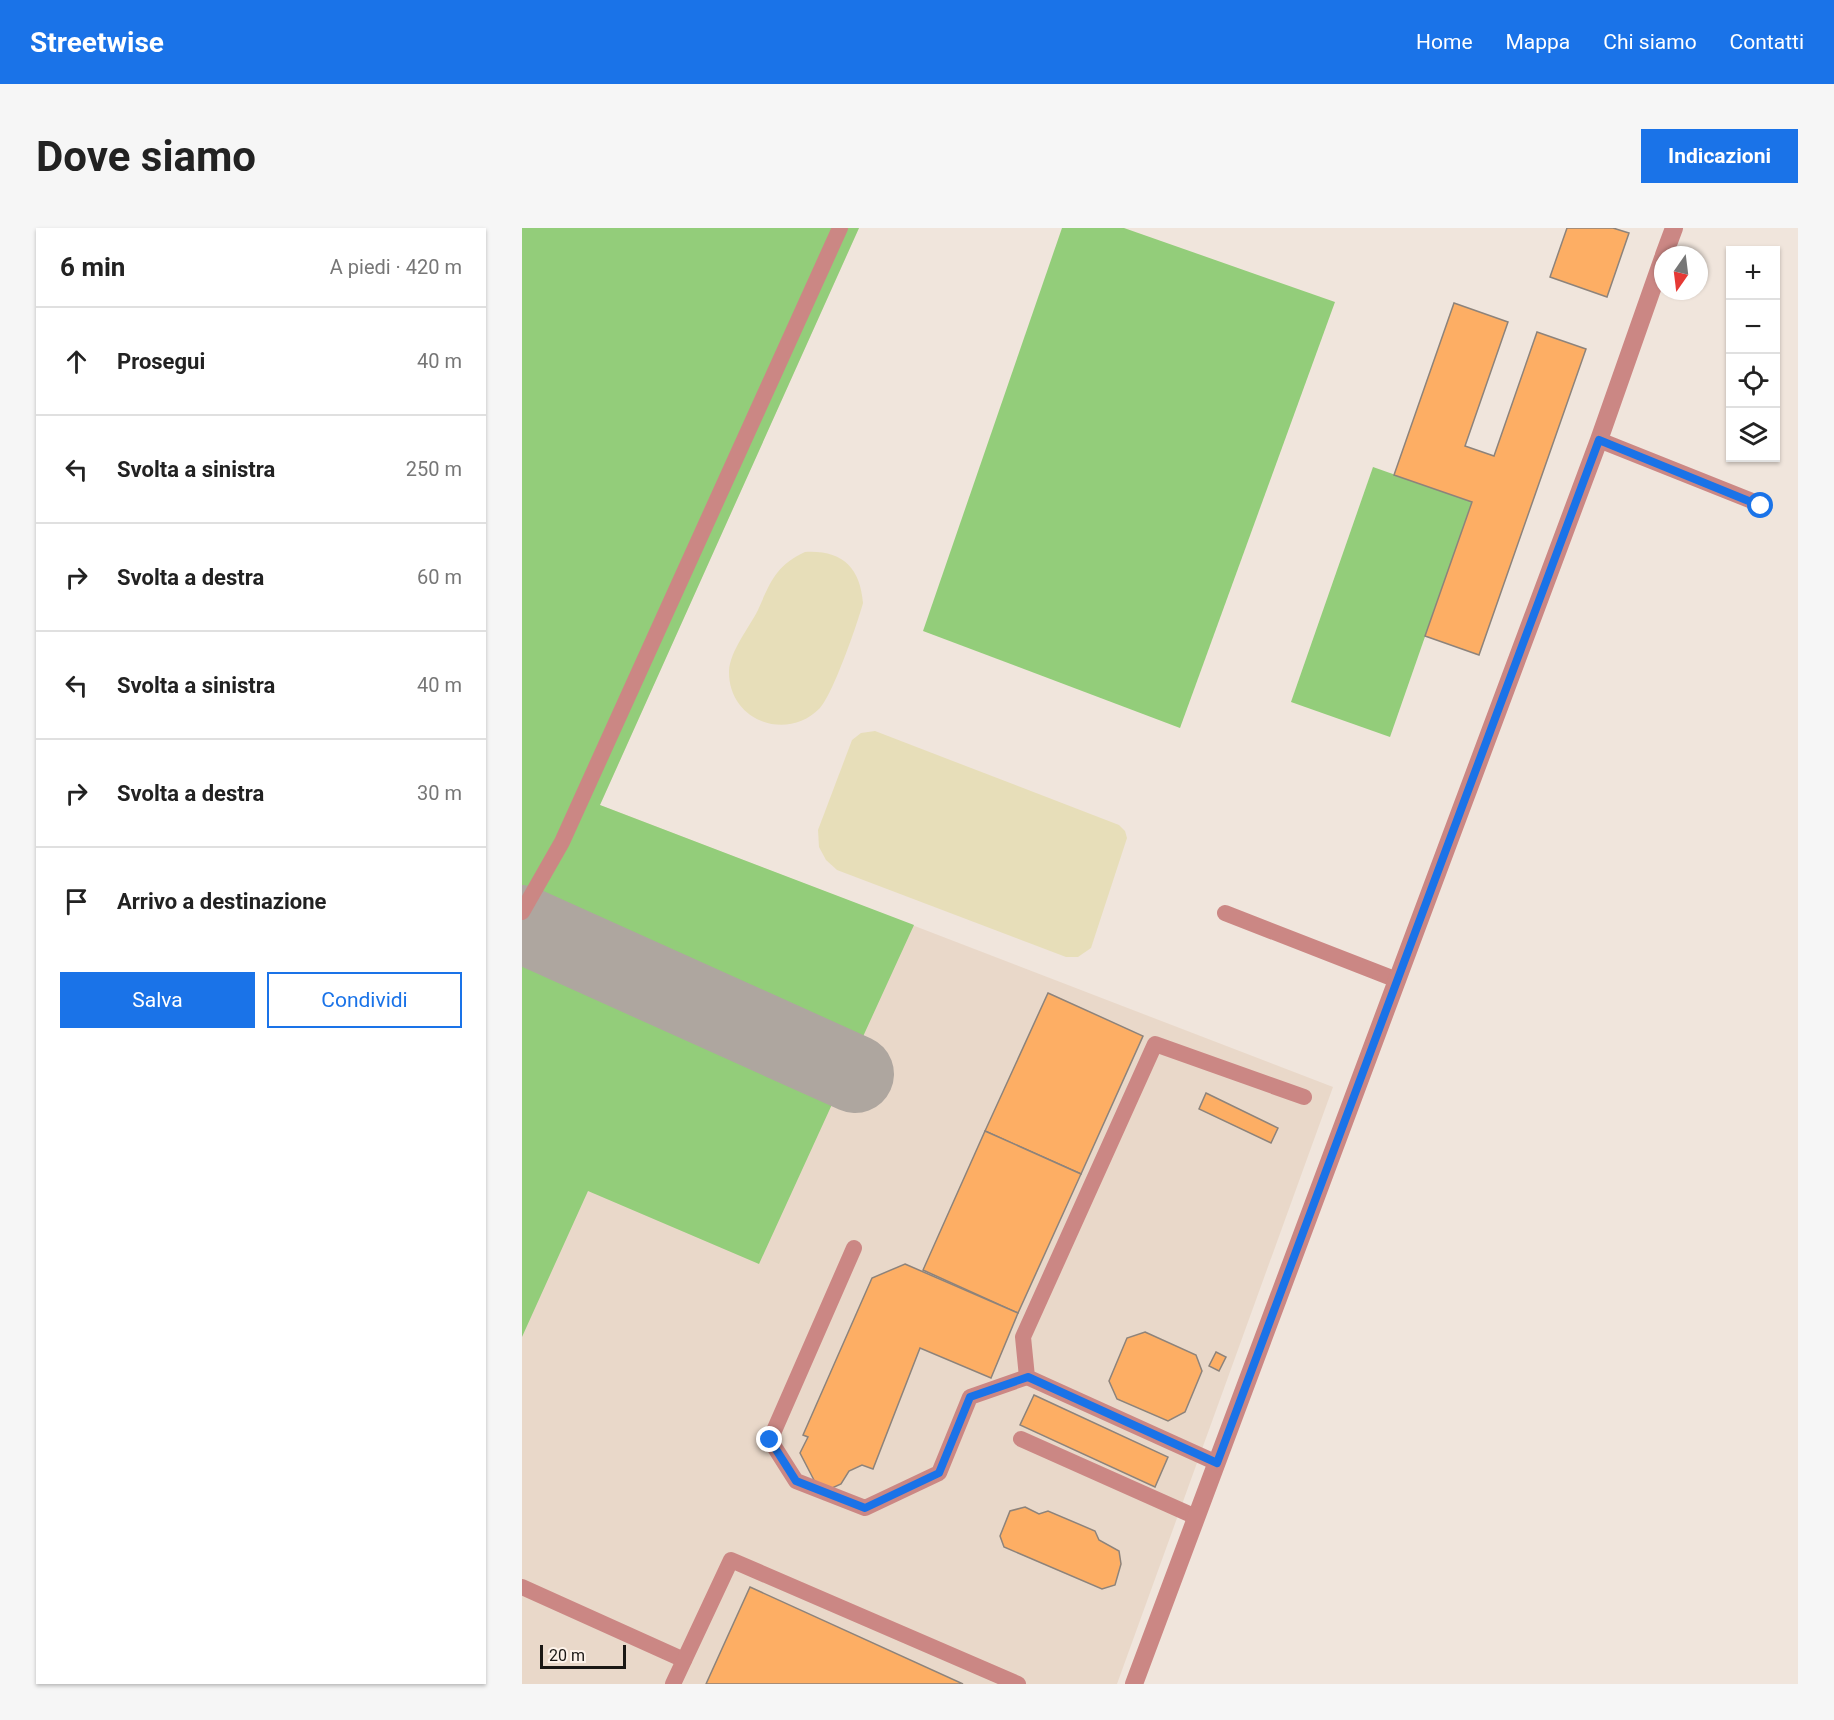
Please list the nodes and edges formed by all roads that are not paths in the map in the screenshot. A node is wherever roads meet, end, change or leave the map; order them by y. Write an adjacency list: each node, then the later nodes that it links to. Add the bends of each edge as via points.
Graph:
1 (840, 228): 7 (lane, via 567,831)
2 (1674, 228): 3 (street)
3 (1668, 246)
4 (1654, 285): 5 (street)
5 (1599, 440): 6 (lane); 9 (street)
6 (1761, 506)
7 (522, 912)
8 (1225, 913): 9 (lane)
9 (1397, 980): 14 (street)
10 (1304, 1097): 12 (lane, via 1155,1044 1023,1337)
11 (854, 1248): 12 (lane, via 770,1440 796,1481 865,1508 939,1473 970,1397)
12 (1028, 1377): 14 (lane)
13 (1021, 1439): 15 (lane)
14 (1217, 1463): 15 (street)
15 (1196, 1518): 20 (street)
16 (522, 1587): 17 (lane)
17 (684, 1660): 18 (lane); 19 (lane, via 731,1560)
18 (673, 1684)
19 (1017, 1684)
20 (1134, 1684)

